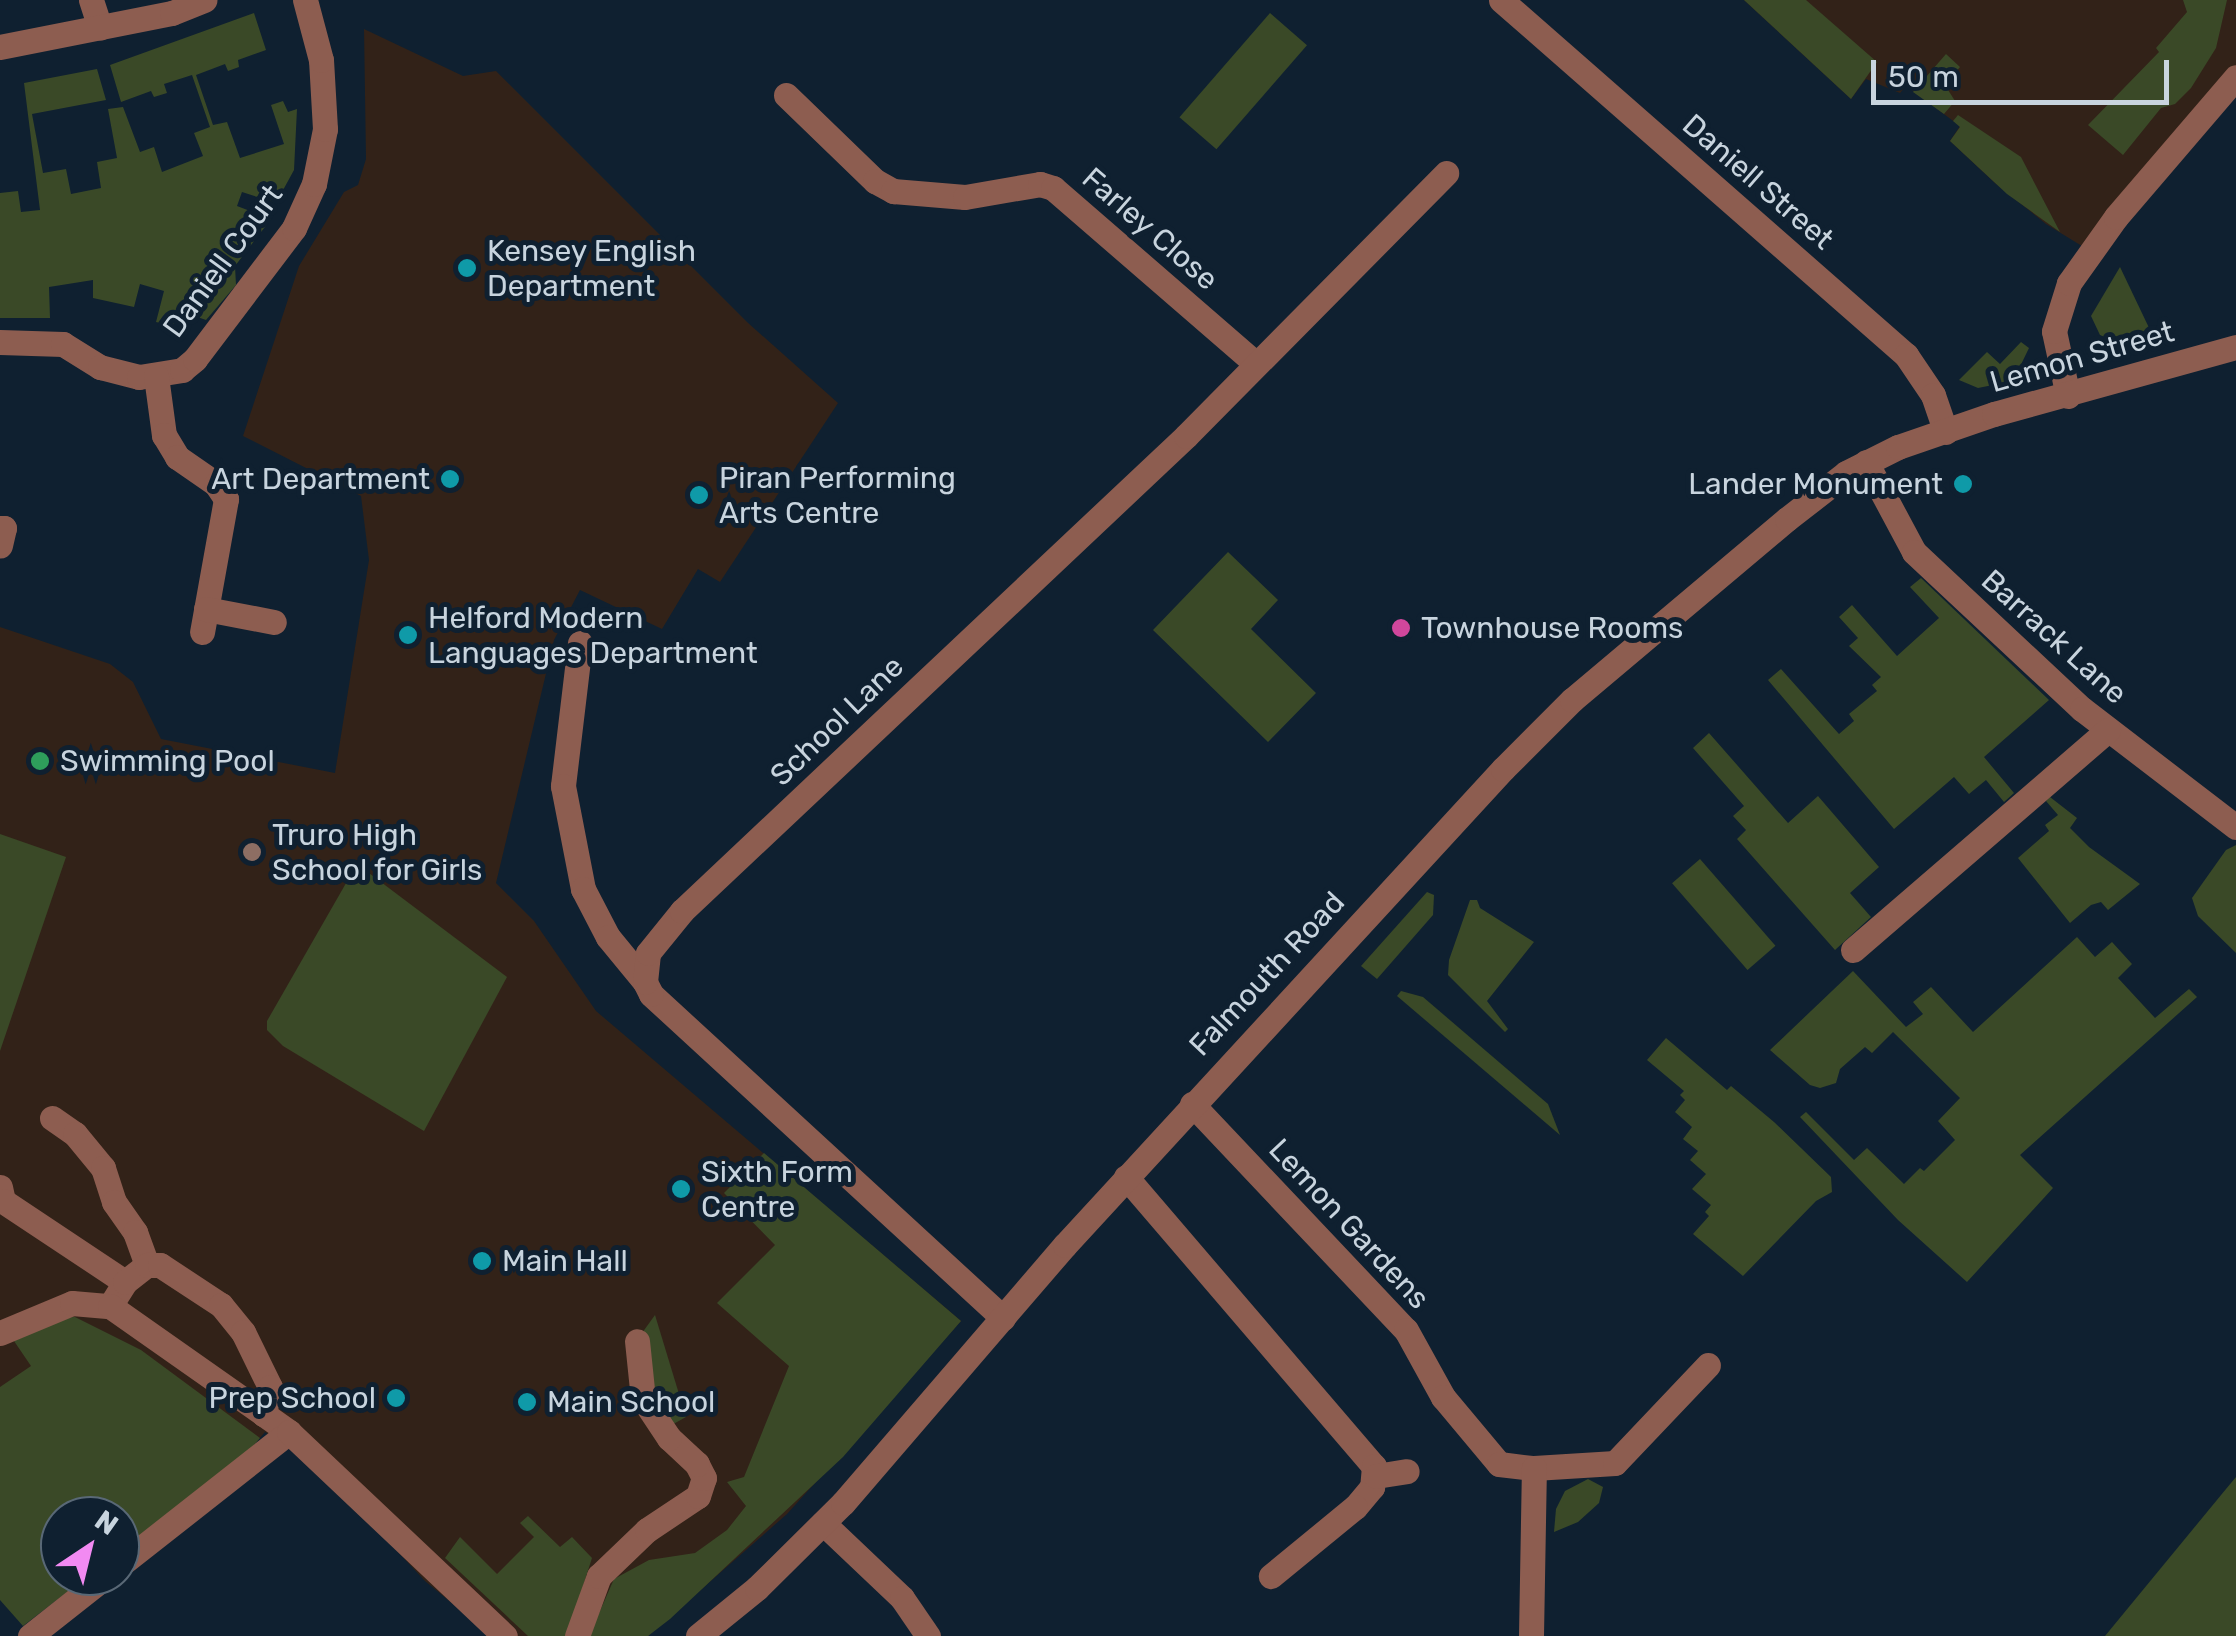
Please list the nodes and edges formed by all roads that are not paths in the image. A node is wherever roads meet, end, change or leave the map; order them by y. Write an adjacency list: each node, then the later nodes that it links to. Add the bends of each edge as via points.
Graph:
1 (91, 0): 5 (street)
2 (204, 0): 5 (street)
3 (304, 0): 13 (street, Daniell Court, via 321,60 325,129 306,208 195,360)
4 (1501, 0): 15 (street, Daniell Street, via 1906,356 1923,377)
5 (100, 28): 6 (street)
6 (0, 47)
7 (2236, 77): 14 (street, via 2116,217 2069,283 2054,331)
8 (786, 95): 12 (street, Farley Close, via 893,192 965,198 1040,184 1053,188)
9 (1446, 173): 12 (street, School Lane)
10 (0, 342): 13 (street, Daniell Court, via 63,344 119,375)
11 (2236, 347): 14 (street, Lemon Street)
12 (1256, 364): 24 (street, School Lane, via 682,910 648,953)
13 (156, 376): 19 (street, via 164,435 176,457 216,484 226,499 204,621)
14 (2068, 396): 15 (street, Lemon Street)
15 (1946, 432): 16 (street, Falmouth Road)
16 (1866, 462): 21 (street, Barrack Lane, via 1914,552); 25 (street, Falmouth Road, via 1826,487 1572,700)
17 (0, 528): 18 (street)
18 (0, 546)
19 (274, 622)
20 (580, 644): 24 (street, via 563,786 583,890 608,937)
21 (2108, 730): 22 (street, Barrack Lane); 23 (street)
22 (2236, 827)
23 (1853, 950)
24 (645, 982): 32 (street)
25 (1192, 1104): 27 (street, Falmouth Road); 38 (street, Lemon Gardens, via 1406,1330 1442,1398 1499,1464)
26 (52, 1118): 29 (street, via 76,1134 104,1168)
27 (1126, 1177): 32 (street, Falmouth Road); 40 (street, via 1356,1440)
28 (0, 1187): 30 (street, via 3,1202)
29 (147, 1265): 30 (street); 36 (street, via 160,1265 232,1316 270,1387)
30 (125, 1282): 31 (street)
31 (110, 1306): 33 (street, via 72,1303); 36 (street)
32 (1002, 1318): 41 (street, Falmouth Road)
33 (0, 1333)
34 (637, 1342): 47 (street, via 644,1399 704,1478 698,1496 647,1530 599,1576)
35 (1708, 1364): 38 (street, Lemon Gardens, via 1615,1463)
36 (264, 1414): 37 (street)
37 (289, 1432): 42 (street); 46 (street)
38 (1534, 1468): 50 (street)
39 (1407, 1470): 40 (street)
40 (1376, 1476): 43 (street, via 1355,1507)
41 (823, 1523): 48 (street, Falmouth Road); 49 (street, via 902,1598)
42 (140, 1549)
43 (1271, 1576)
44 (81, 1596): 45 (street)
45 (30, 1636)
46 (505, 1636)
47 (577, 1636)
48 (698, 1636)
49 (928, 1636)
50 (1531, 1636)

